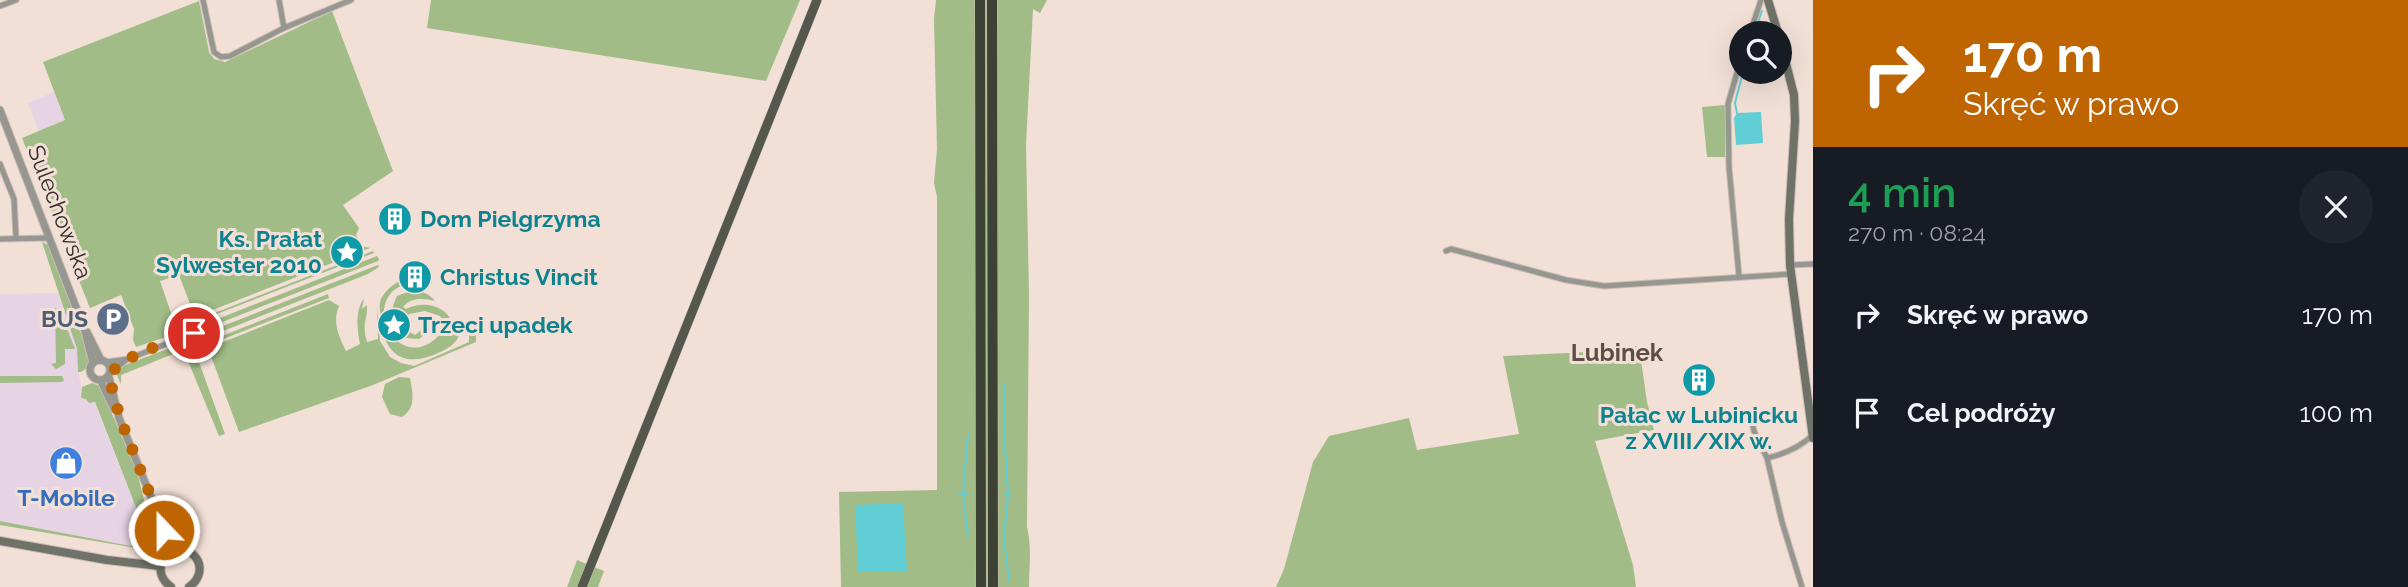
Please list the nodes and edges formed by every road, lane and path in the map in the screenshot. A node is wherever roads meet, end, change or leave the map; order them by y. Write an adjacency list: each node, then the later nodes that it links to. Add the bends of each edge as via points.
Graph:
1 (15, 0): 10 (street)
2 (204, 0): 13 (street, via 214,51 221,57)
3 (279, 0): 13 (street)
4 (351, 0): 13 (street)
5 (817, 0): 39 (main road)
6 (980, 0): 40 (highway)
7 (992, 0): 41 (highway)
8 (1761, 0): 11 (street)
9 (1768, 0): 12 (main road)
10 (0, 6)
11 (1754, 21)
12 (1774, 21)
13 (284, 28)
14 (1734, 84): 26 (street, via 1728,104 1729,167)
15 (1792, 84): 25 (main road)
16 (0, 110): 20 (street, Sulechowska)
17 (0, 164): 19 (street)
18 (0, 187): 19 (street)
19 (9, 187): 22 (street)
20 (50, 238): 22 (street); 29 (street, Sulechowska)
21 (0, 239): 22 (street)
22 (16, 239)
23 (1446, 251): 26 (street, via 1604,286)
24 (1813, 264): 25 (street)
25 (1791, 269): 26 (street); 32 (main road)
26 (1740, 276)
27 (194, 333): 28 (street)
28 (128, 359): 29 (street); 30 (street)
29 (100, 362): 30 (street); 30 (street, via 90,373 94,379)
30 (107, 376): 35 (street)
31 (1751, 417): 33 (street)
32 (1813, 436): 33 (street, via 1800,447)
33 (1767, 458): 42 (street)
34 (0, 541): 36 (main road)
35 (173, 551): 36 (main road); 38 (main road, via 188,551 198,562 198,577)
36 (160, 566): 37 (main road, via 162,579)
37 (171, 587)
38 (189, 587)
39 (582, 587)
40 (981, 587)
41 (993, 587)
42 (1801, 587)

